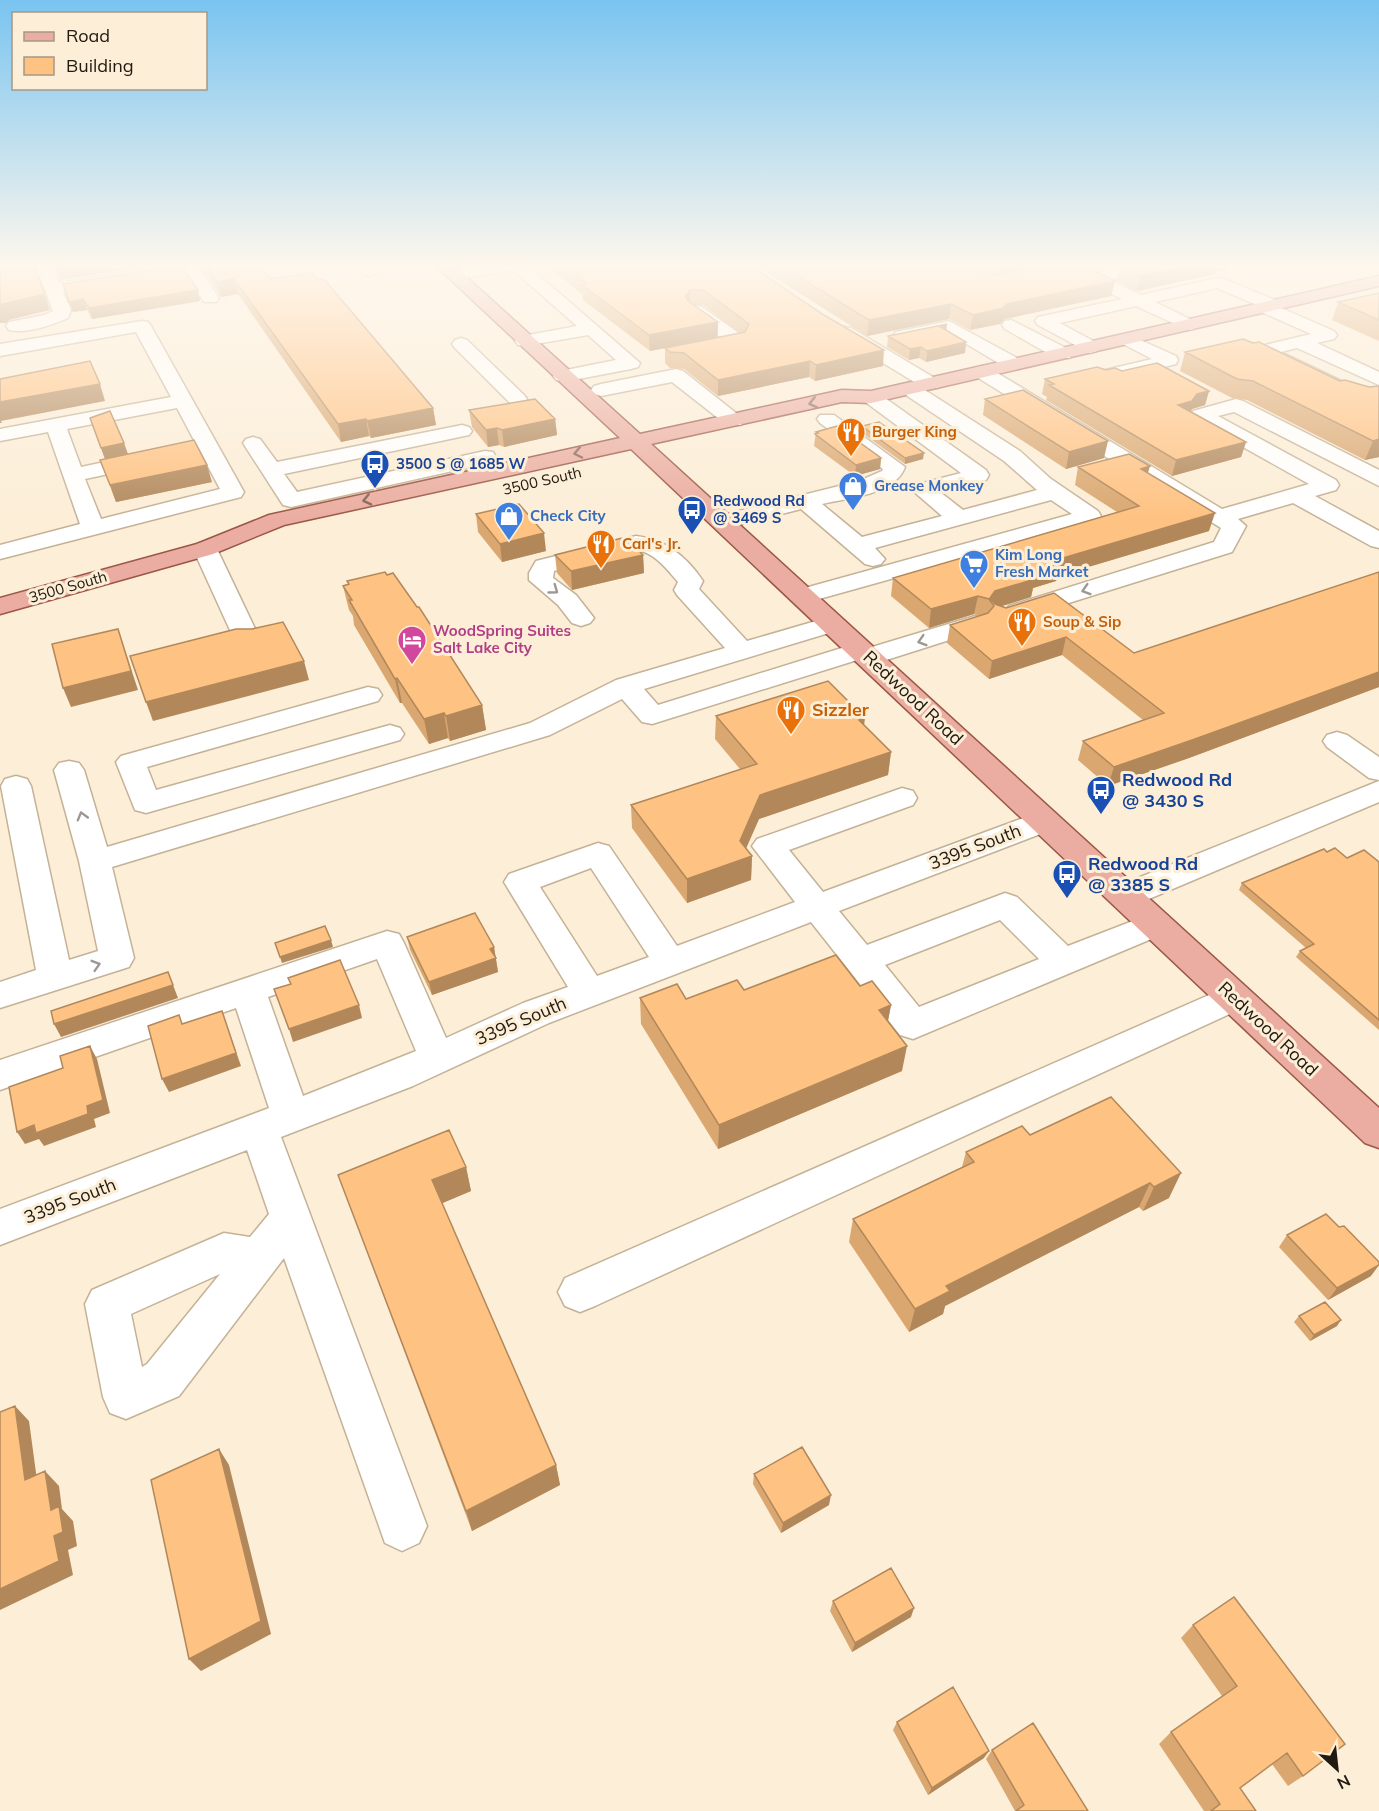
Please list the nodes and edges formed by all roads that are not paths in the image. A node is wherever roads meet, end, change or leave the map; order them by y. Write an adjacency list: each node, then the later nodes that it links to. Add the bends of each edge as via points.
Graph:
1 (156, 351): 30 (street)
2 (468, 351): 29 (street)
3 (535, 351): 20 (main road, Redwood Road)
4 (617, 351): 16 (street)
5 (692, 351): 13 (street)
6 (877, 351): 23 (street)
7 (991, 351): 17 (street)
8 (1055, 351): 14 (street)
9 (1075, 351): 14 (main road, 3500 South)
10 (1150, 351): 18 (street, via 1169,360)
11 (1266, 351): 26 (street, via 1362,398)
12 (1317, 351): 21 (street)
13 (685, 352)
14 (1061, 354): 17 (main road, 3500 South); 18 (street, via 1102,376)
15 (654, 358): 16 (street)
16 (631, 363): 20 (street)
17 (1014, 364): 19 (main road, 3500 South)
18 (1149, 365): 22 (street)
19 (982, 372): 23 (main road, 3500 South); 43 (street)
20 (563, 376): 25 (main road, Redwood Road)
21 (1379, 379)
22 (1179, 381)
23 (931, 384): 24 (main road, 3500 South)
24 (910, 389): 27 (main road, 3500 South); 51 (street, via 1012,456)
25 (583, 394): 35 (street, via 676,375); 37 (main road, Redwood Road)
26 (1379, 396)
27 (871, 397): 32 (main road, 3500 South, via 861,411); 35 (main road, 3500 South, one-way to 35, via 842,396); 57 (street, via 978,476 922,490)
28 (1208, 397): 31 (street)
29 (517, 399)
30 (183, 400): 33 (street); 39 (street)
31 (1228, 407): 49 (street, via 1236,405); 50 (street, via 1200,415)
32 (827, 419): 34 (main road, 3500 South); 55 (street, via 894,467 885,479)
33 (55, 424): 36 (street); 46 (street)
34 (772, 432)
35 (734, 434): 37 (main road, 3500 South)
36 (0, 435)
37 (636, 442): 42 (main road, Redwood Road); 44 (main road, 3500 South, one-way to 44)
38 (253, 443): 47 (street)
39 (208, 446): 40 (street); 52 (street)
40 (185, 450)
41 (163, 455): 46 (street)
42 (664, 455): 58 (main road, Redwood Road); 62 (main road, 3500 South, via 289,539)
43 (1128, 462): 45 (street); 56 (street)
44 (491, 464): 47 (street, via 460,421); 54 (main road, 3500 South)
45 (1096, 470)
46 (73, 475): 59 (street)
47 (275, 476): 52 (street); 54 (street, via 291,500)
48 (1075, 476): 51 (street)
49 (1374, 477): 50 (street)
50 (1328, 485): 53 (street)
51 (1048, 488): 57 (street); 64 (street, via 1090,516)
52 (233, 492): 59 (street)
53 (1296, 495): 56 (street); 60 (street)
54 (335, 499): 62 (main road, 3500 South)
55 (805, 501): 58 (street); 61 (street)
56 (1219, 517): 67 (street, one-way to 67, via 1234,526 1224,548)
57 (959, 518): 61 (street)
58 (723, 522): 65 (main road, Redwood Road)
59 (93, 528): 63 (street)
60 (1379, 541)
61 (857, 546): 64 (street)
62 (206, 549): 66 (main road, 3500 South); 71 (street)
63 (0, 552)
64 (888, 572): 65 (street)
65 (803, 596): 69 (main road, Redwood Road)
66 (0, 606)
67 (1002, 616)
68 (581, 618): 72 (street, one-way to 68, via 686,590 691,580 649,543 545,566 541,580 567,600)
69 (833, 624): 72 (street); 73 (main road, Redwood Road)
70 (975, 624): 73 (street, one-way to 73)
71 (246, 639)
72 (742, 651): 74 (street)
73 (865, 654): 74 (street, via 651,716); 83 (main road, Redwood Road)
74 (626, 686): 84 (street, via 540,729)
75 (368, 695): 76 (street, via 130,762 146,803)
76 (390, 734)
77 (1337, 741): 79 (street)
78 (69, 770): 84 (street, one-way to 78)
79 (1379, 771)
80 (16, 786): 91 (street)
81 (1379, 791): 85 (street)
82 (902, 798): 86 (street, via 768,846)
83 (1044, 821): 85 (main road, Redwood Road); 86 (street, 3395 South)
84 (95, 861): 91 (street, one-way to 84, via 117,958)
85 (1125, 896): 87 (main road, Redwood Road)
86 (817, 906): 88 (street); 89 (street, 3395 South)
87 (1156, 924): 90 (street); 95 (main road, Redwood Road)
88 (861, 961): 90 (street, via 1005,905); 90 (street, via 913,1025)
89 (670, 962): 93 (street, 3395 South); 93 (street, via 598,854 520,882)
90 (1063, 962)
91 (55, 978): 94 (street)
92 (248, 991): 96 (street, via 387,943); 97 (street); 98 (street)
93 (590, 993): 96 (street, 3395 South)
94 (0, 995)
95 (1234, 997): 99 (main road, Redwood Road); 103 (street)
96 (438, 1058): 98 (street, 3395 South)
97 (0, 1076)
98 (275, 1122): 100 (street); 101 (street, 3395 South)
99 (1379, 1132)
100 (291, 1217): 102 (street); 104 (street)
101 (0, 1227)
102 (260, 1257)
103 (580, 1292)
104 (402, 1526)

